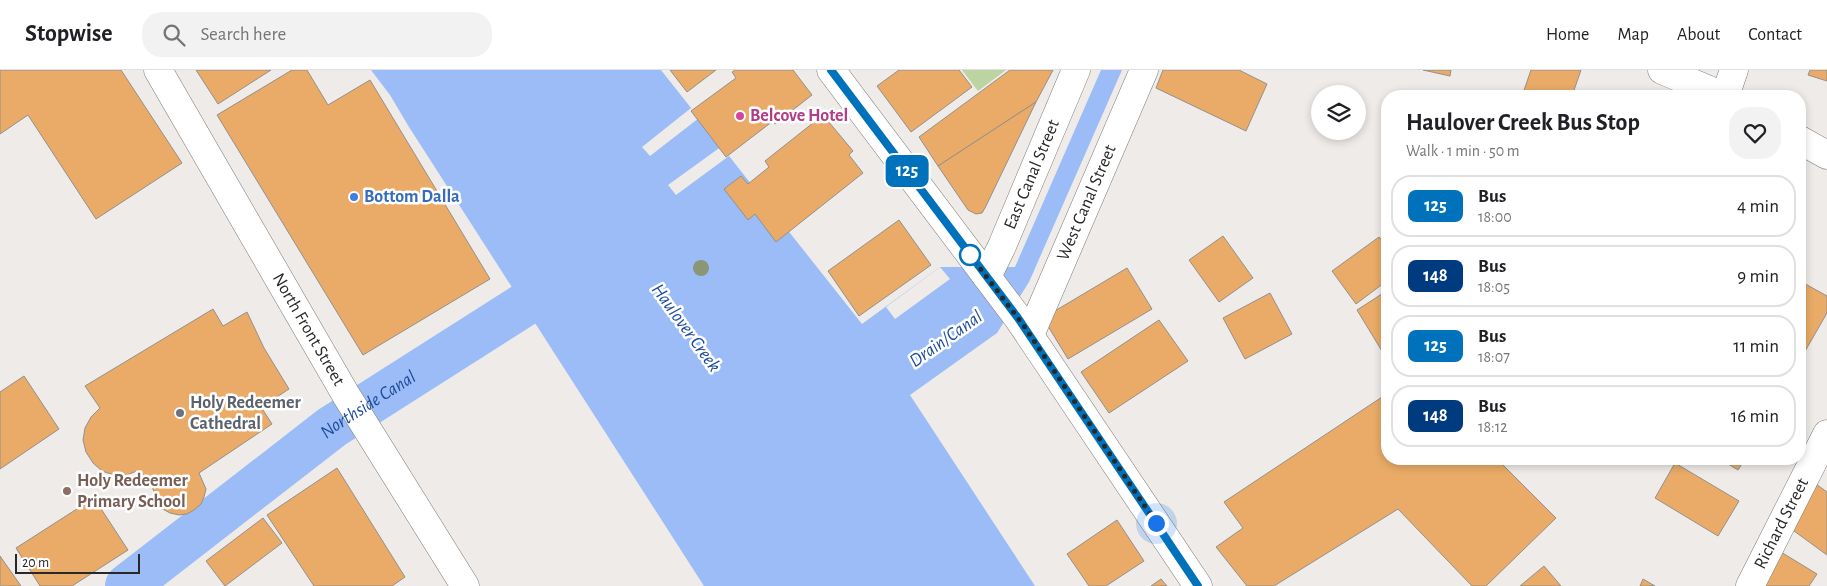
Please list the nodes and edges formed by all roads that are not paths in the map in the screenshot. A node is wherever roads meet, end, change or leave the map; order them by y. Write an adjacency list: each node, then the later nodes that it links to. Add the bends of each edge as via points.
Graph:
1 (158, 70): 14 (street, North Front Street, via 346,395)
2 (831, 70): 11 (street)
3 (1076, 70): 11 (street, East Canal Street)
4 (1144, 70): 12 (street, West Canal Street)
5 (1662, 70): 7 (street)
6 (1734, 70): 8 (street)
7 (1710, 90)
8 (1726, 90)
9 (1806, 144): 10 (street)
10 (1827, 156)
11 (990, 282): 12 (street)
12 (1024, 326): 15 (street)
13 (1827, 434): 16 (street, Richard Street)
14 (465, 586)
15 (1198, 586)
16 (1750, 586)

